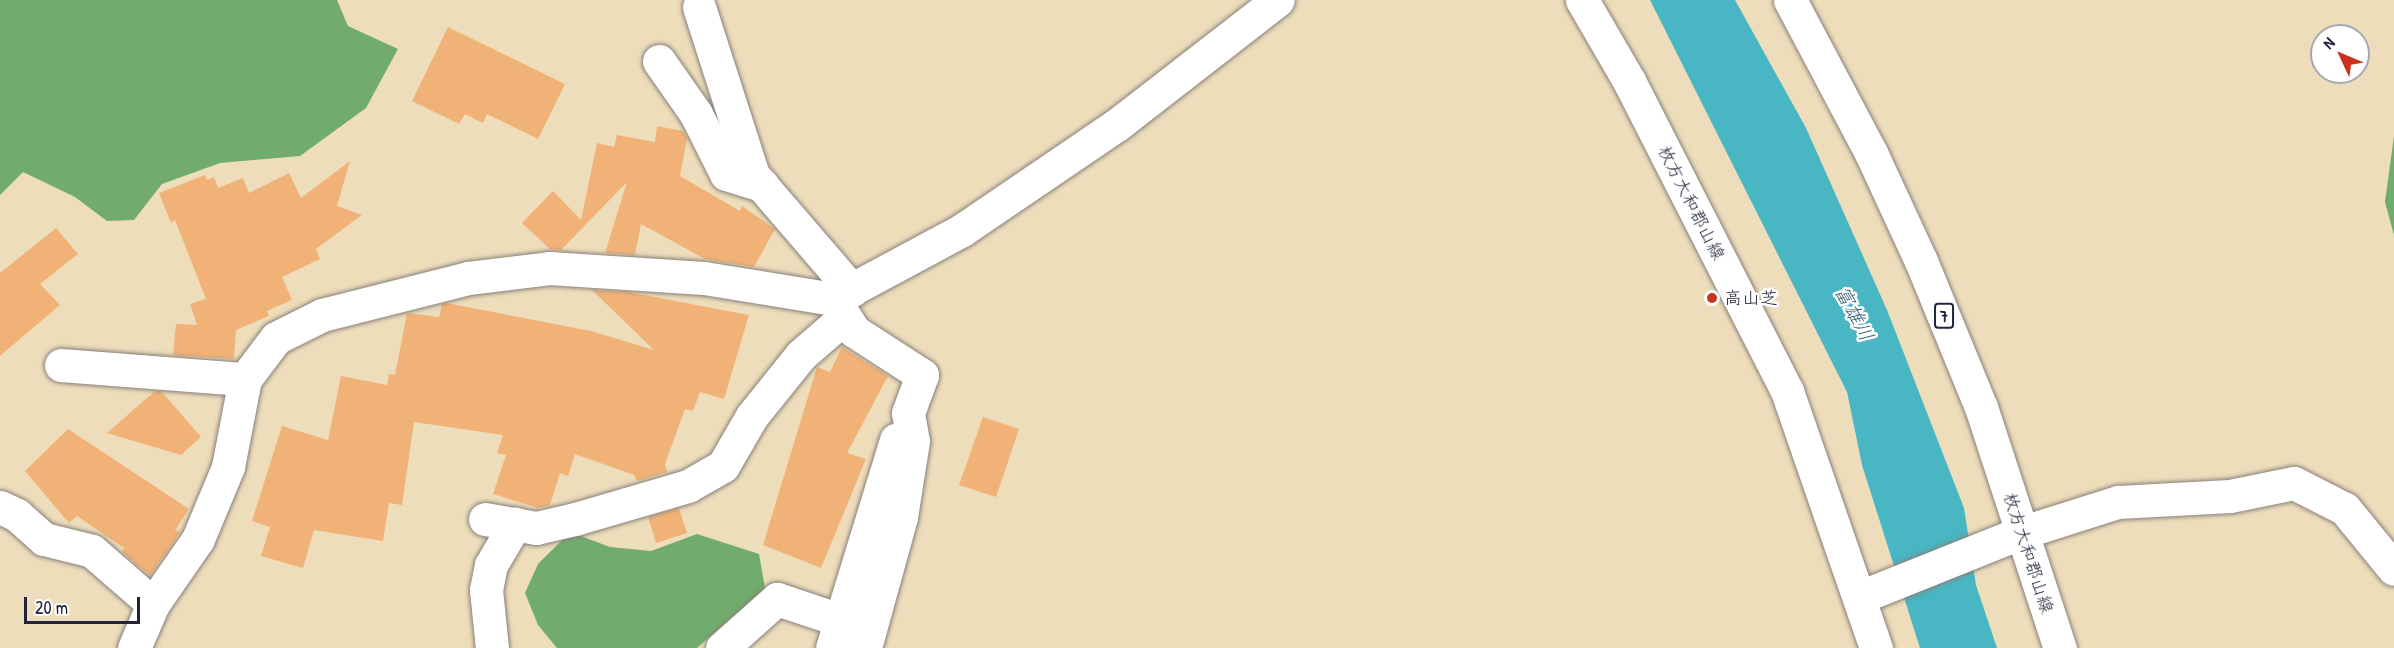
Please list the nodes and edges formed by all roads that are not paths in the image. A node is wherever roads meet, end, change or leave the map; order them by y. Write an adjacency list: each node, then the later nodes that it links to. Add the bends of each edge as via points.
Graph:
1 (1278, 0): 7 (street, via 1118,124 972,224)
2 (1582, 0): 14 (street, 枚方大和郡山線, via 1629,81 1787,391)
3 (1790, 0): 12 (street, 枚方大和郡山線 / 7, via 1871,153 1921,261 1981,406)
4 (699, 7): 6 (street, via 753,175)
5 (658, 61): 6 (street, via 696,114 726,174)
6 (762, 185): 7 (street)
7 (844, 302): 9 (street, via 704,278 549,268 468,278 322,315 276,338); 10 (street, via 854,331 922,375); 18 (street, via 753,416 723,466 688,486 575,519 536,528 500,521 486,590)
8 (61, 365): 9 (street)
9 (245, 379): 15 (street, via 224,477 198,539)
10 (908, 413): 16 (street, via 896,439); 20 (street, via 913,441 901,517)
11 (0, 507): 15 (street, via 17,515 44,539 92,552)
12 (2020, 533): 13 (street, via 2118,502 2229,496 2294,483 2345,509); 14 (street); 22 (street, 枚方大和郡山線 / 7)
13 (2394, 568)
14 (1860, 597): 21 (street, 枚方大和郡山線)
15 (153, 604): 17 (street)
16 (836, 634): 19 (street, via 777,599)
17 (134, 648)
18 (492, 648)
19 (722, 648)
20 (865, 648)
21 (1876, 648)
22 (2060, 648)

